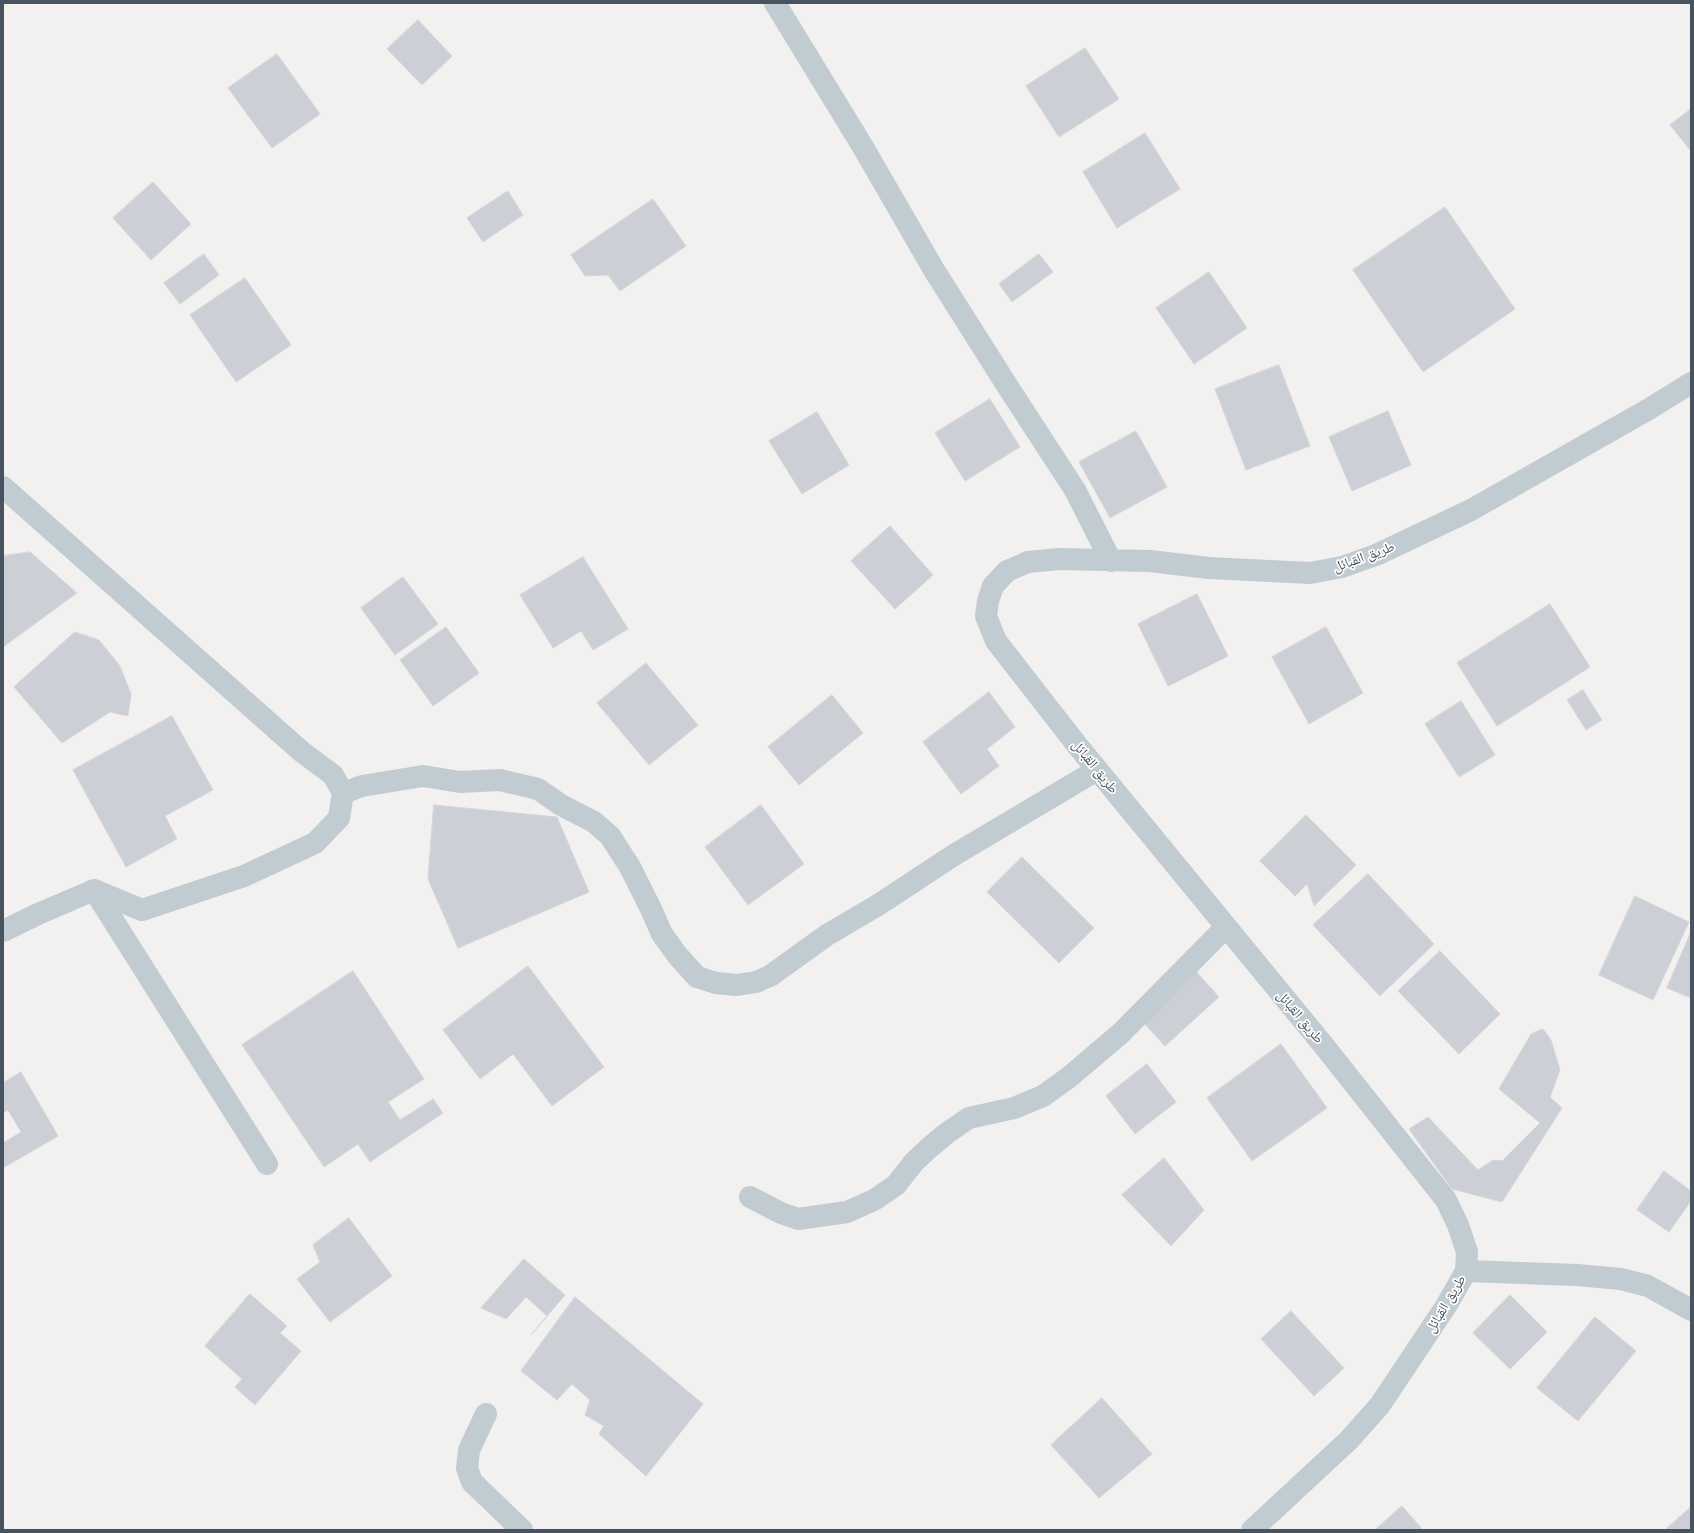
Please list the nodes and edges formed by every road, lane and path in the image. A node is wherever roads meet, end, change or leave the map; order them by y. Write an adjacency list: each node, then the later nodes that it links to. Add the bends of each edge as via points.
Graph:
1 (775, 3): 4 (street, via 934,270 1075,490)
2 (1691, 383): 4 (street, طريق القبائل, via 1471,510 1376,555 1342,568 1310,573 1209,568 1150,561)
3 (3, 487): 6 (street, via 302,752 333,775)
4 (1111, 561): 5 (street, طريق القبائل, via 1059,558 1028,562 1007,572 993,586 986,616 996,642)
5 (1097, 770): 6 (street, via 954,855 827,935 770,976 756,982 737,985 716,983 697,977 662,934 630,867 610,836 594,822 561,805 538,788 500,780 460,782 423,776 362,786); 8 (street, طريق القبائل)
6 (343, 793): 7 (street, via 339,818 315,843 244,876 142,910)
7 (94, 890): 9 (street); 10 (street)
8 (1226, 928): 11 (street, via 1120,1034 1068,1078 1043,1096 1014,1108 969,1118 929,1148 896,1185 874,1200 847,1212 798,1219); 12 (street, طريق القبائل, via 1330,1053 1446,1200 1467,1252)
9 (3, 931)
10 (266, 1164)
11 (750, 1198)
12 (1466, 1271): 13 (street, via 1621,1279 1648,1286); 16 (street, طريق القبائل, via 1380,1405 1349,1440)
13 (1691, 1310)
14 (486, 1414): 15 (street, via 469,1450 467,1468 472,1482)
15 (522, 1530)
16 (1252, 1530)

